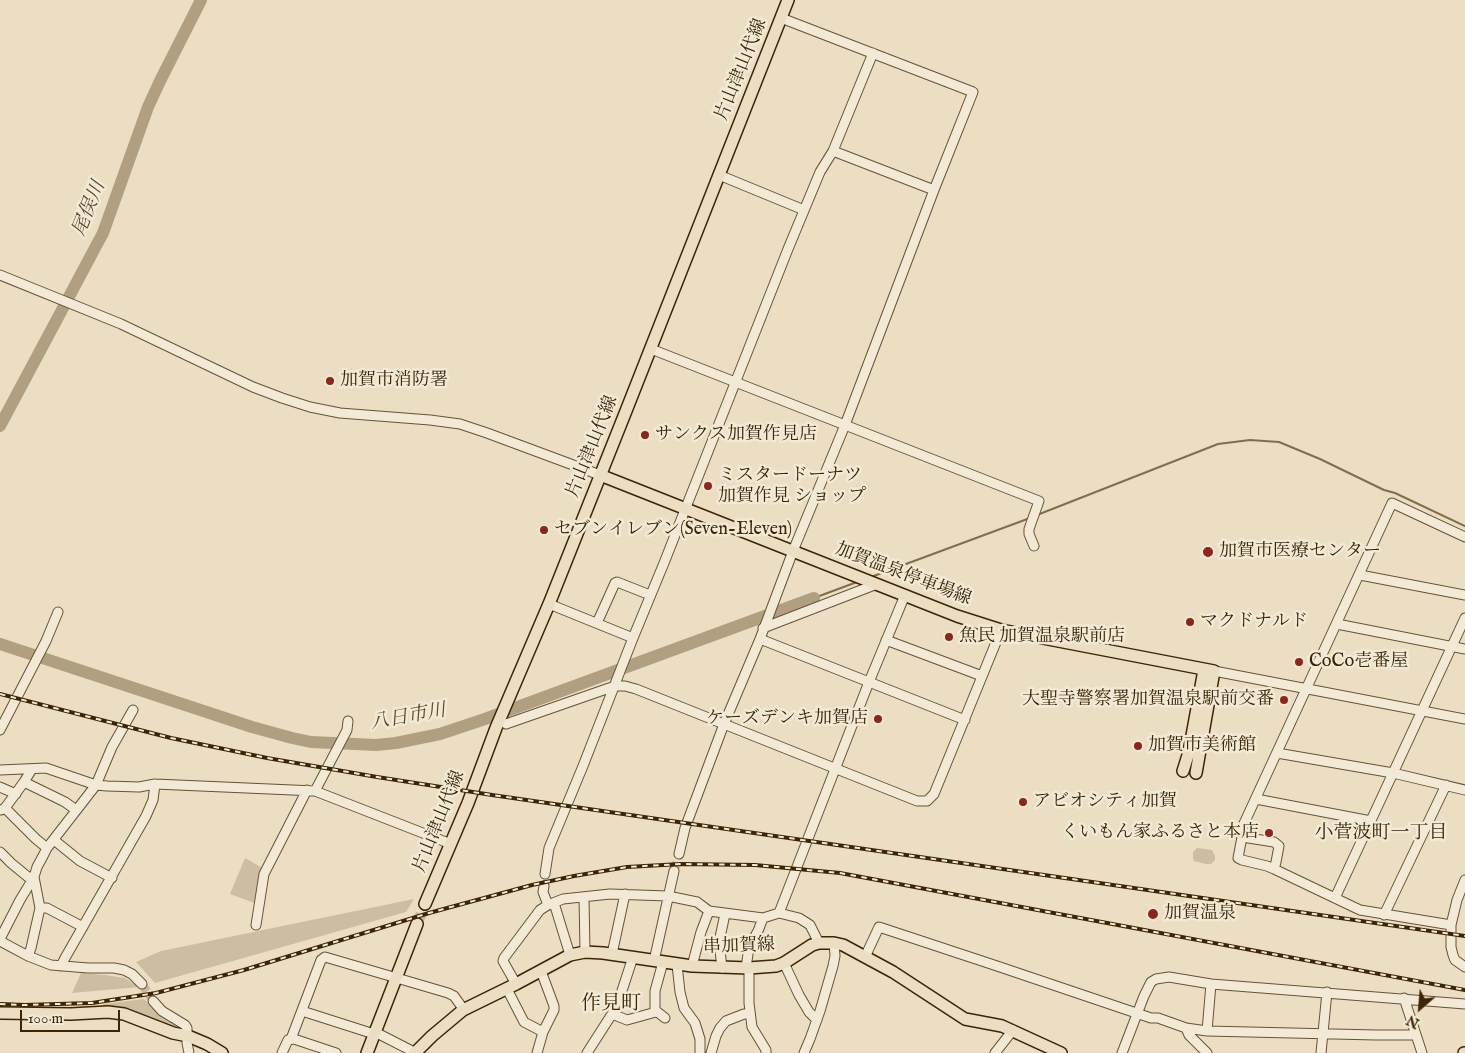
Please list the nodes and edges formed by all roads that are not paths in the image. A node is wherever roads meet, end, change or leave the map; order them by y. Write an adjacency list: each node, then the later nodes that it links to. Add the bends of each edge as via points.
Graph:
1 (788, 0): 2 (main road, 片山津山代線)
2 (781, 18): 3 (street); 5 (main road, 片山津山代線)
3 (872, 53): 4 (street); 6 (street, via 973,92)
4 (833, 151): 6 (street); 7 (street)
5 (719, 175): 7 (street); 9 (main road, 片山津山代線)
6 (934, 190): 11 (street)
7 (804, 210): 10 (street)
8 (0, 275): 12 (street, via 121,324 282,398 340,413 460,424)
9 (651, 349): 10 (street); 12 (main road, 片山津山代線)
10 (736, 382): 11 (street); 13 (street)
11 (845, 425): 15 (street, via 1039,501 1030,525 1029,534); 16 (street)
12 (600, 475): 13 (main road, 加賀温泉停車場線); 22 (main road, 片山津山代線)
13 (685, 508): 16 (main road, 加賀温泉停車場線); 21 (street)
14 (1465, 537): 17 (street, via 1392,503)
15 (1034, 546)
16 (793, 550): 18 (main road, 加賀温泉停車場線); 27 (street)
17 (1360, 575): 20 (street); 26 (street)
18 (875, 584): 19 (main road, 加賀温泉停車場線); 27 (street)
19 (905, 595): 28 (main road, 加賀温泉停車場線); 31 (street)
20 (1465, 595)
21 (650, 596): 25 (street, via 615,583); 29 (street)
22 (549, 604): 25 (street); 43 (main road, 片山津山代線, via 507,701)
23 (58, 612): 46 (street)
24 (1465, 618): 32 (street)
25 (598, 624): 29 (street)
26 (1337, 624): 32 (street); 38 (street)
27 (764, 626): 30 (street)
28 (1001, 630): 34 (main road, 加賀温泉停車場線); 35 (street)
29 (633, 638): 37 (street)
30 (760, 638): 36 (street); 44 (street)
31 (886, 640): 35 (street); 36 (street)
32 (1452, 646): 33 (street); 40 (street)
33 (1465, 649)
34 (1208, 671): 38 (street); 51 (main road); 52 (main road)
35 (982, 676): 42 (street)
36 (869, 682): 42 (street); 49 (street)
37 (616, 684): 43 (street); 44 (street); 74 (street, via 549,848)
38 (1306, 688): 40 (street); 47 (street)
39 (133, 710): 56 (street)
40 (1423, 710): 41 (street); 53 (street)
41 (1465, 719)
42 (965, 720): 49 (street, via 934,794 927,801 917,801)
43 (502, 724): 68 (main road, 片山津山代線)
44 (724, 724): 49 (street); 71 (street, via 685,828)
45 (348, 725): 59 (street, via 336,753)
46 (0, 730)
47 (1277, 753): 53 (street); 62 (street)
48 (32, 768): 50 (street); 54 (street); 56 (street, via 46,768)
49 (835, 769): 87 (street)
50 (0, 770)
51 (1183, 771)
52 (1196, 772)
53 (1393, 773): 57 (street); 65 (street)
54 (24, 782): 61 (street); 64 (street)
55 (155, 784): 56 (street, via 139,788); 59 (street); 76 (street, via 146,816)
56 (96, 785): 64 (street)
57 (1446, 785): 60 (street); 89 (street)
58 (0, 787): 61 (street)
59 (311, 790): 68 (street); 92 (street, via 264,874)
60 (1465, 790)
61 (16, 794): 63 (street)
62 (1256, 799): 65 (street); 66 (street, via 1241,830)
63 (2, 809): 69 (street)
64 (76, 810): 67 (street)
65 (1371, 821): 82 (street)
66 (1242, 837): 72 (street, via 1238,858); 72 (street, via 1274,842 1279,846)
67 (54, 840): 69 (street); 76 (street, via 80,861)
68 (451, 844): 83 (main road, 片山津山代線)
69 (47, 848): 75 (street)
70 (0, 852): 75 (street, via 28,876)
71 (679, 854)
72 (1274, 868): 82 (street)
73 (674, 872): 80 (street)
74 (546, 874)
75 (34, 877): 85 (street); 95 (street)
76 (112, 878): 94 (street)
77 (1465, 880): 93 (street)
78 (544, 886): 84 (street)
79 (625, 894): 80 (street); 81 (street); 99 (street)
80 (668, 896): 86 (street, via 697,902); 104 (street)
81 (584, 897): 84 (street, via 562,899); 98 (street)
82 (1335, 898): 89 (street, via 1360,910)
83 (425, 904)
84 (551, 904): 101 (street); 116 (street, via 540,910 504,958)
85 (40, 908): 94 (street, via 47,908); 100 (street)
86 (709, 911): 88 (street); 108 (street)
87 (779, 913): 90 (street); 96 (street, via 799,918 810,925)
88 (725, 914): 90 (street); 109 (street, via 719,942)
89 (1384, 915): 93 (street)
90 (763, 918): 110 (street, via 749,947)
91 (417, 924): 113 (main road)
92 (256, 925)
93 (1451, 925): 111 (street, via 1450,947 1455,960)
94 (83, 927): 107 (street)
95 (0, 940): 100 (street)
96 (819, 943): 97 (main road, 串加賀線); 105 (main road, 串加賀線)
97 (834, 943): 103 (main road, 串加賀線); 129 (street, via 833,966)
98 (585, 952): 99 (main road, 串加賀線); 101 (main road, 串加賀線)
99 (612, 954): 102 (main road, 串加賀線)
100 (28, 956): 107 (street)
101 (570, 956): 112 (main road, 串加賀線)
102 (633, 957): 104 (main road, 串加賀線); 126 (street)
103 (865, 957): 125 (street, via 878,928); 131 (main road, 串加賀線, via 904,978 965,1019)
104 (659, 961): 106 (main road, 串加賀線); 123 (street)
105 (784, 963): 110 (main road, 串加賀線); 129 (street, via 799,994)
106 (677, 965): 108 (main road, 串加賀線); 147 (street, via 681,997 684,1008 695,1023)
107 (61, 966): 114 (street, via 124,970)
108 (692, 966): 109 (main road, 串加賀線)
109 (722, 968): 110 (main road, 串加賀線)
110 (747, 968): 127 (street)
111 (1465, 968)
112 (541, 971): 116 (main road, 串加賀線); 133 (street, via 554,1006)
113 (396, 978): 121 (street, via 448,993); 122 (street, via 325,956); 134 (main road)
114 (142, 984)
115 (1211, 984): 117 (street); 125 (street, via 1169,977 1156,979 1151,982); 132 (street)
116 (512, 987): 121 (main road, 串加賀線); 133 (street, via 524,1022)
117 (1326, 992): 118 (street); 135 (street)
118 (1404, 998): 120 (street); 136 (street)
119 (153, 1001): 137 (street, via 162,1011 185,1024)
120 (1465, 1004)
121 (464, 1010): 144 (main road, 串加賀線)
122 (302, 1011): 134 (street); 138 (street)
123 (656, 1012): 126 (street, via 626,1020); 128 (street)
124 (0, 1013): 137 (main road, via 117,1013)
125 (1138, 1013): 130 (street); 153 (street)
126 (612, 1014): 146 (street)
127 (750, 1014): 148 (street, via 726,1021 716,1036); 149 (street, via 752,1027)
128 (665, 1018)
129 (817, 1020): 150 (street)
130 (1186, 1028): 132 (street); 154 (street)
131 (1013, 1030): 151 (street); 152 (main road, 串加賀線)
132 (1207, 1030): 135 (street)
133 (543, 1032): 145 (street)
134 (375, 1033): 143 (main road); 144 (street)
135 (1323, 1033): 136 (street); 155 (street)
136 (1416, 1035): 156 (street)
137 (188, 1036): 139 (street); 140 (main road)
138 (290, 1039): 141 (street); 142 (street)
139 (189, 1053)
140 (222, 1053)
141 (282, 1053)
142 (336, 1053)
143 (367, 1053)
144 (416, 1053)
145 (537, 1053)
146 (587, 1053)
147 (700, 1053)
148 (711, 1053)
149 (766, 1053)
150 (804, 1053)
151 (995, 1053)
152 (1061, 1053)
153 (1122, 1053)
154 (1207, 1053)
155 (1321, 1053)
156 (1422, 1053)

